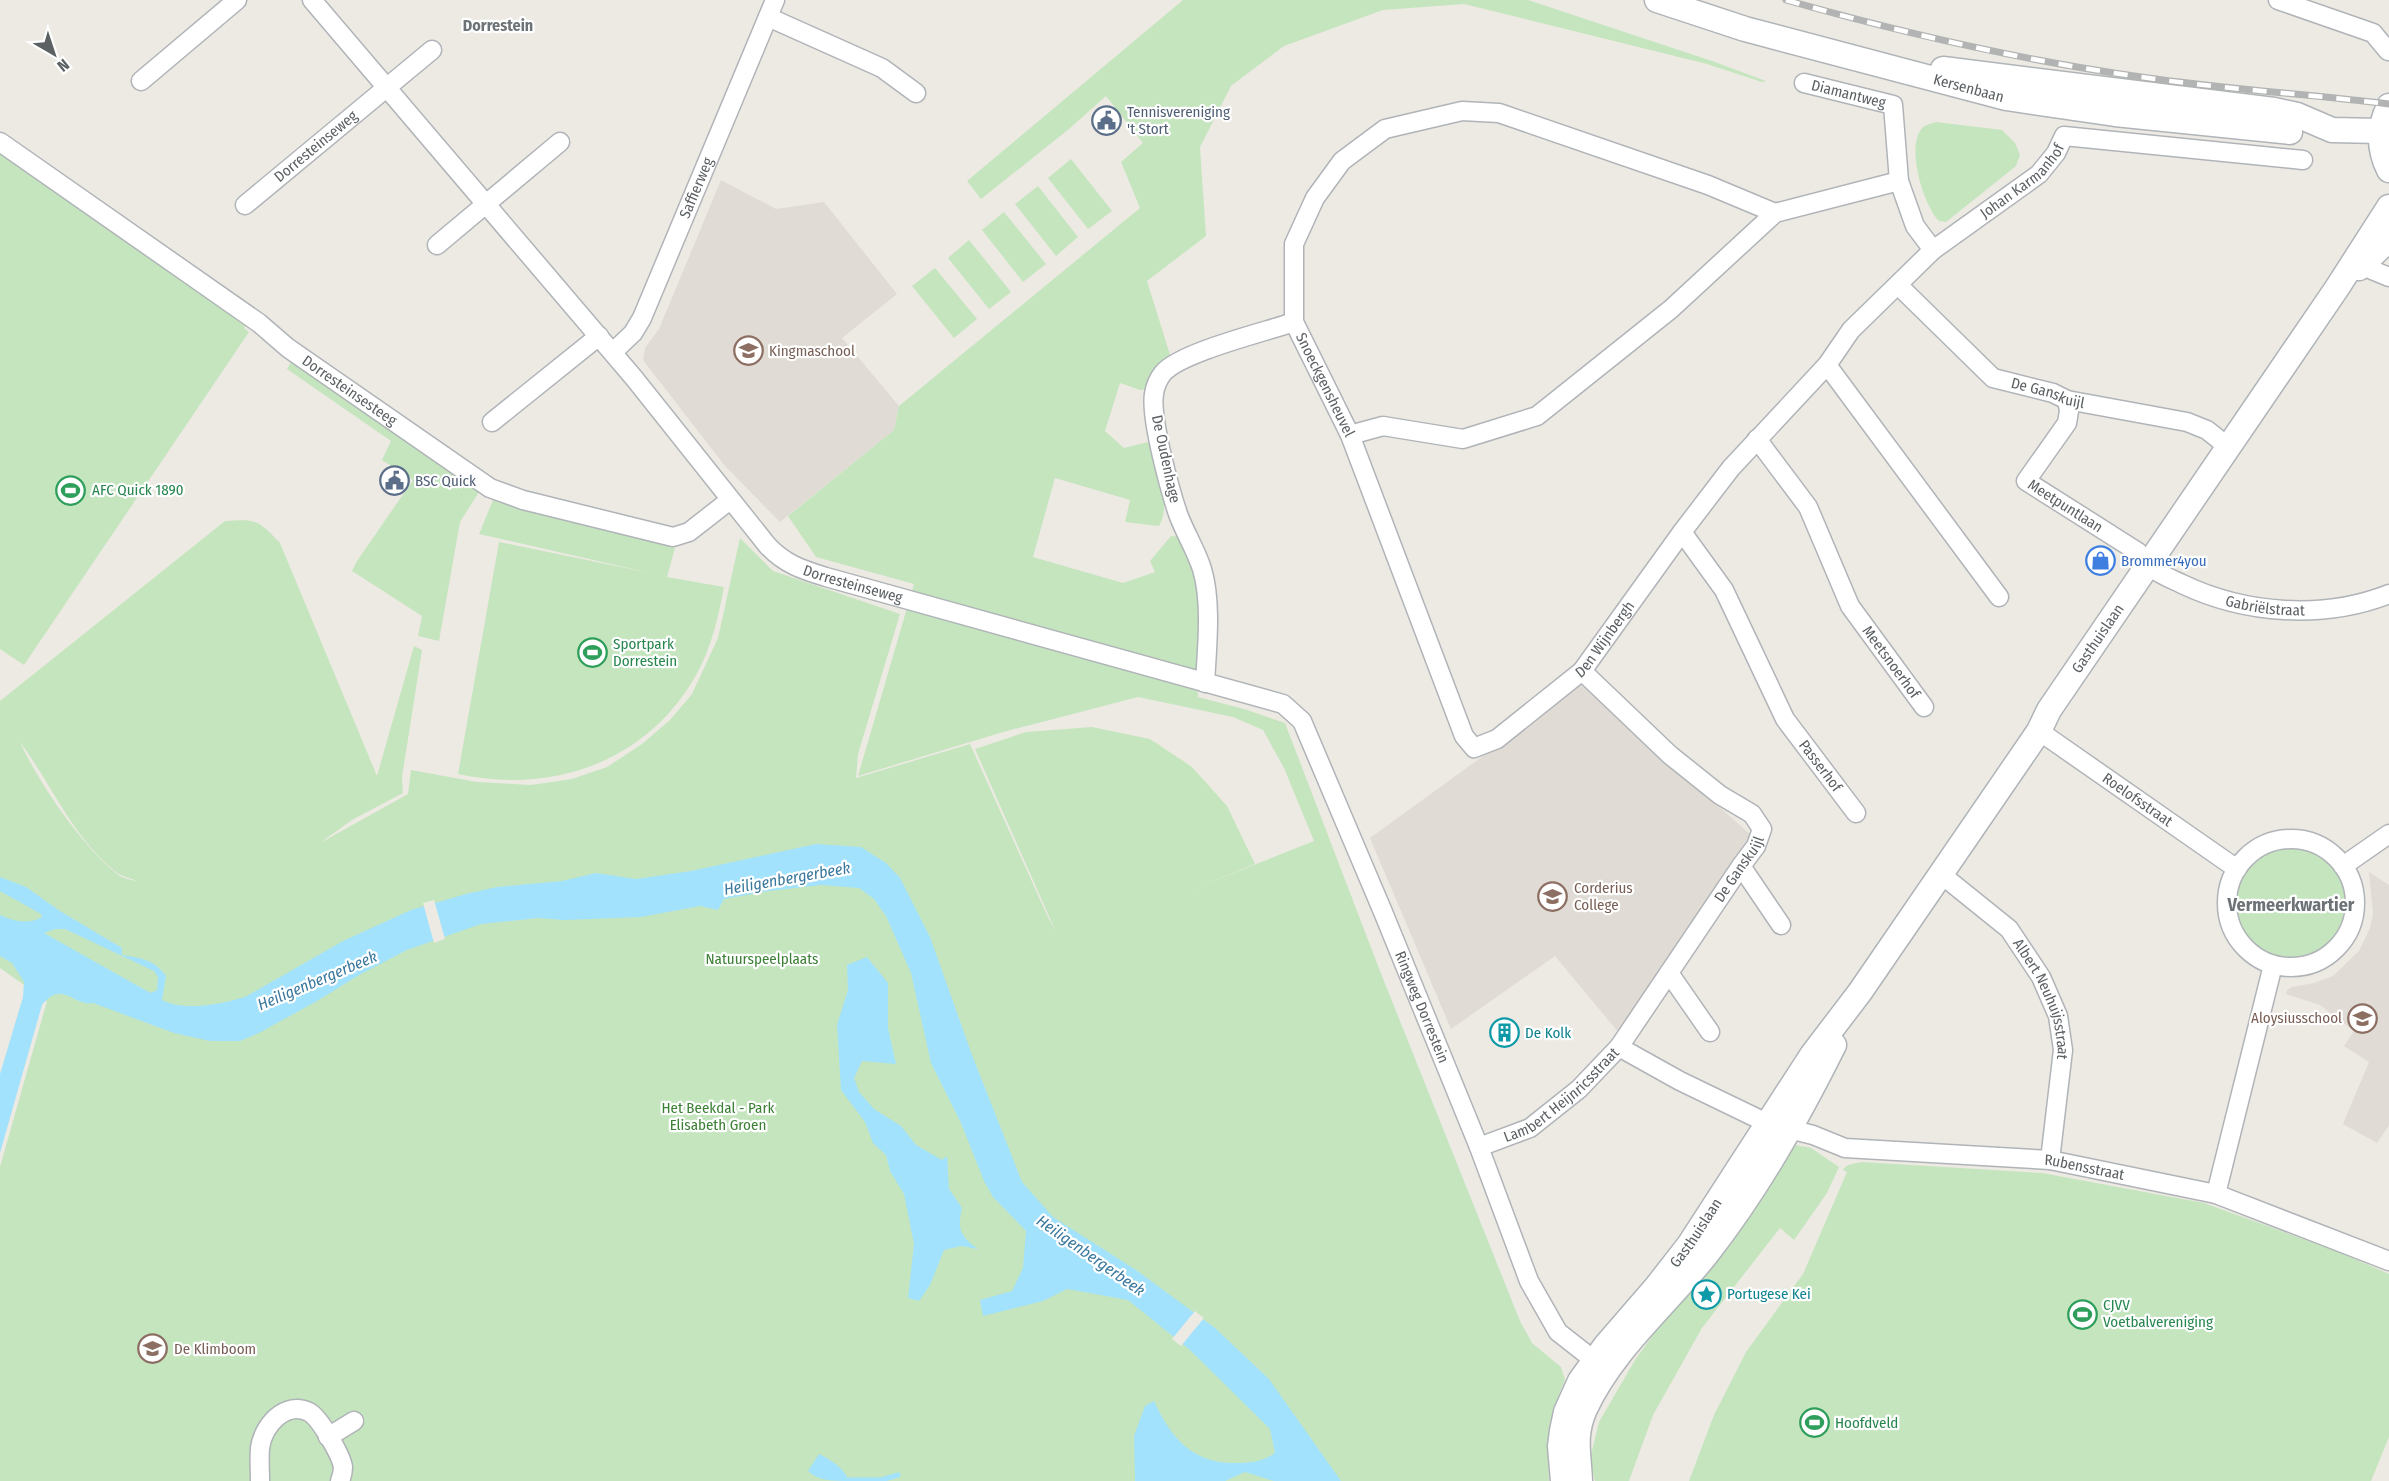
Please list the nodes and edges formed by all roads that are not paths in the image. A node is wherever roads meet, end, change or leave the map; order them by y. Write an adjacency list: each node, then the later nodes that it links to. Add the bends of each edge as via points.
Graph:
1 (237, 0): 9 (street)
2 (312, 0): 11 (street, Dorresteinseweg)
3 (1657, 0): 8 (main road, Kersenbaan)
4 (2278, 0): 7 (street, via 2373,33)
5 (772, 8): 12 (street, Saffierweg, via 882,68); 33 (street, Saffierweg, via 642,318 633,333)
6 (432, 50): 11 (street, Dorresteinseweg)
7 (2388, 51)
8 (1860, 61): 14 (main road, via 2274,110 2332,130); 15 (main road, Kersenbaan, via 2006,98)
9 (141, 81)
10 (1804, 83): 20 (street, Diamantweg, via 1893,105)
11 (386, 87): 21 (street, Dorresteinseweg); 22 (street, Dorresteinseweg)
12 (916, 93)
13 (2389, 106): 14 (main road)
14 (2380, 131): 19 (main road, via 2380,146)
15 (2290, 132)
16 (0, 141): 40 (street, Dorresteinsesteeg, via 489,488 673,537 689,532)
17 (560, 142): 21 (street)
18 (2303, 160): 27 (street, Johan Karmanhof, via 2064,136 2039,174)
19 (2389, 170)
20 (1899, 181): 24 (street, Snoeckgensheuvel); 27 (street, via 1915,226)
21 (485, 204): 26 (street); 32 (street, Dorresteinseweg)
22 (245, 205)
23 (2389, 207): 28 (main road, Gasthuislaan)
24 (1775, 213): 31 (street, Snoeckgensheuvel, via 1708,185 1499,113 1462,111 1385,129 1341,161 1315,198 1294,244); 37 (street, Snoeckgensheuvel, via 1671,309 1537,416 1463,439 1383,426)
25 (2389, 239): 28 (main road, Gasthuislaan)
26 (437, 245)
27 (1933, 250): 30 (street, Den Wijnbergh)
28 (2359, 261): 29 (street); 39 (main road, Gasthuislaan)
29 (2389, 277)
30 (1898, 285): 34 (street, Den Wijnbergh, via 1851,330); 35 (street, De Ganskuijl, via 1993,378)
31 (1294, 322): 37 (street, Snoeckgensheuvel); 46 (street, De Oudenhage, via 1183,358 1164,372 1153,396 1178,514 1202,570 1209,626)
32 (599, 336): 33 (street, Dorresteinseweg); 36 (street)
33 (612, 352): 40 (street, Dorresteinseweg)
34 (1827, 365): 38 (street, Den Wijnbergh); 44 (street)
35 (2067, 400): 39 (street, De Ganskuijl, via 2187,422 2207,430); 42 (street, Meetpuntlaan, via 2067,423 2026,481 2138,552)
36 (492, 422)
37 (1350, 435): 45 (street, Den Wijnbergh, via 1464,735 1474,748 1497,739)
38 (1757, 439): 41 (street, Den Wijnbergh); 47 (street, Meetsnoerhof, via 1808,507 1850,606)
39 (2228, 446): 42 (main road, Gasthuislaan)
40 (730, 500): 46 (street, Dorresteinseweg, via 773,552 800,569)
41 (1682, 532): 45 (street, Den Wijnbergh); 49 (street, Passerhof, via 1724,590 1785,719)
42 (2148, 566): 43 (street, Gabriëlstraat, via 2204,595 2238,605 2292,611 2338,607); 48 (main road, Gasthuislaan)
43 (2389, 594)
44 (2000, 597)
45 (1582, 671): 51 (street, De Ganskuijl, via 1670,755 1720,795 1752,814 1762,829 1756,846)
46 (1205, 683): 61 (street, Ringweg Dorrestein, via 1282,704 1302,722)
47 (1924, 707)
48 (2038, 730): 53 (street, Roelofsstraat); 54 (main road, Gasthuislaan)
49 (1856, 813)
50 (2389, 834): 52 (street)
51 (1740, 866): 55 (street); 57 (street, De Ganskuijl)
52 (2343, 867): 53 (street, via 2329,851 2310,842 2289,839 2269,843 2251,853); 56 (street, via 2352,884 2355,903 2352,923 2343,940 2312,963 2293,967)
53 (2237, 869): 56 (street, via 2229,887 2227,907 2231,926 2255,957)
54 (1942, 875): 60 (main road, Gasthuislaan, via 1860,992); 62 (street, Albert Neuhuijsstraat, via 2009,929 2041,977 2058,1016 2063,1050)
55 (1781, 925)
56 (2273, 965): 63 (street)
57 (1669, 974): 58 (street); 59 (street, De Ganskuijl)
58 (1710, 1032)
59 (1620, 1047): 60 (street, Lambert Heijnricsstraat, via 1680,1081); 61 (street, Lambert Heijnricsstraat, via 1580,1089 1530,1128)
60 (1780, 1127): 62 (street, Rubensstraat, via 1845,1148); 65 (main road, Gasthuislaan)
61 (1479, 1147): 65 (street, Ringweg Dorrestein, via 1534,1292 1558,1332)
62 (2050, 1160): 63 (street, Rubensstraat)
63 (2216, 1194): 64 (street, Rubensstraat)
64 (2389, 1261)
65 (1601, 1366): 70 (main road, Gasthuislaan, via 1580,1381 1563,1421); 71 (main road, Gasthuislaan, via 1580,1423 1576,1448)
66 (354, 1421): 67 (street)
67 (328, 1437): 68 (street, via 310,1413 295,1409 279,1415 260,1447); 69 (street, via 341,1460)
68 (260, 1481)
69 (340, 1481)
70 (1563, 1481)
71 (1580, 1481)

